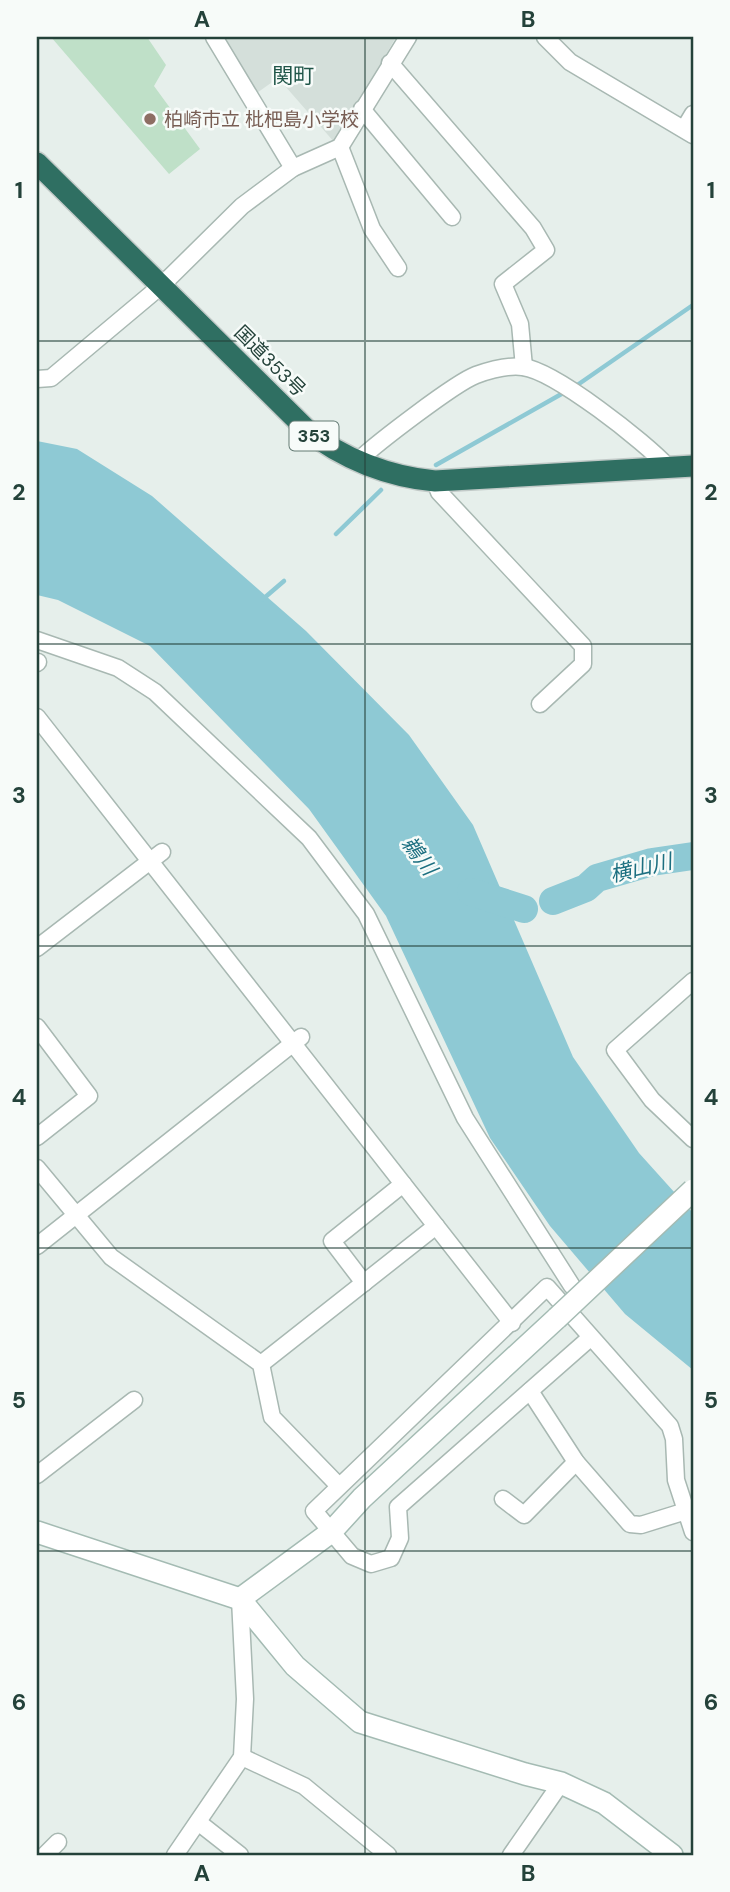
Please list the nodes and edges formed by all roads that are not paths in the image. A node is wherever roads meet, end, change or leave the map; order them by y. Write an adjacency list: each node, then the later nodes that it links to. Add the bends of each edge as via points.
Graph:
1 (214, 37): 10 (street)
2 (408, 37): 4 (street)
3 (545, 37): 7 (street, via 570,62)
4 (390, 62): 5 (street); 14 (street, via 533,228 546,250 503,284 520,324)
5 (362, 109): 8 (street); 11 (street)
6 (693, 114): 7 (street)
7 (689, 132)
8 (340, 147): 10 (street); 12 (street, via 372,229)
9 (37, 163): 13 (highway, 国道353号 / 353)
10 (293, 168): 13 (street, via 242,206)
11 (452, 217)
12 (398, 268)
13 (162, 285): 15 (street, via 51,378); 16 (highway, 国道353号 / 353, via 307,430)
14 (524, 367): 16 (street, via 473,376); 18 (street, via 568,390)
15 (37, 379)
16 (359, 460): 19 (highway, 国道353号 / 353, via 397,475)
17 (693, 466): 18 (highway, 国道353号 / 353)
18 (668, 467): 19 (highway, 国道353号 / 353)
19 (435, 481): 21 (street, via 439,492 583,646 583,664)
20 (37, 639): 37 (street, via 118,668 155,692 309,838 366,914 465,1118)
21 (540, 704)
22 (37, 717): 23 (street)
23 (156, 856): 24 (street); 27 (street)
24 (37, 948)
25 (693, 981): 29 (street, via 615,1050 652,1100)
26 (37, 1027): 28 (street, via 89,1096)
27 (297, 1041): 31 (street); 33 (street)
28 (37, 1137)
29 (693, 1139)
30 (37, 1168): 33 (street)
31 (403, 1184): 34 (street); 36 (street, via 332,1241)
32 (693, 1191): 49 (street, bridge)
33 (74, 1216): 35 (street); 40 (street, via 111,1257)
34 (436, 1226): 36 (street); 38 (street)
35 (37, 1246)
36 (364, 1283): 40 (street)
37 (572, 1286)
38 (512, 1323): 39 (street, via 547,1287); 45 (street)
39 (590, 1338): 41 (street); 47 (street, via 670,1426 676,1480)
40 (261, 1364): 45 (street, via 272,1417)
41 (530, 1391): 43 (street); 49 (street, via 398,1507 400,1538 391,1558 371,1564 352,1556)
42 (134, 1400): 44 (street)
43 (576, 1462): 46 (street, via 524,1515); 47 (street, via 629,1524)
44 (37, 1475)
45 (339, 1486): 49 (street, via 314,1511)
46 (503, 1499)
47 (686, 1511): 50 (street)
48 (37, 1532): 51 (street)
49 (331, 1532): 51 (street)
50 (693, 1532)
51 (240, 1599): 52 (street, via 245,1699); 53 (street, via 295,1666 360,1722)
52 (242, 1757): 54 (street); 59 (street, via 304,1786)
53 (561, 1783): 60 (street); 61 (street, via 604,1803)
54 (198, 1822): 57 (street); 58 (street)
55 (58, 1842): 56 (street)
56 (45, 1855)
57 (175, 1855)
58 (240, 1855)
59 (388, 1855)
60 (511, 1855)
61 (673, 1855)

